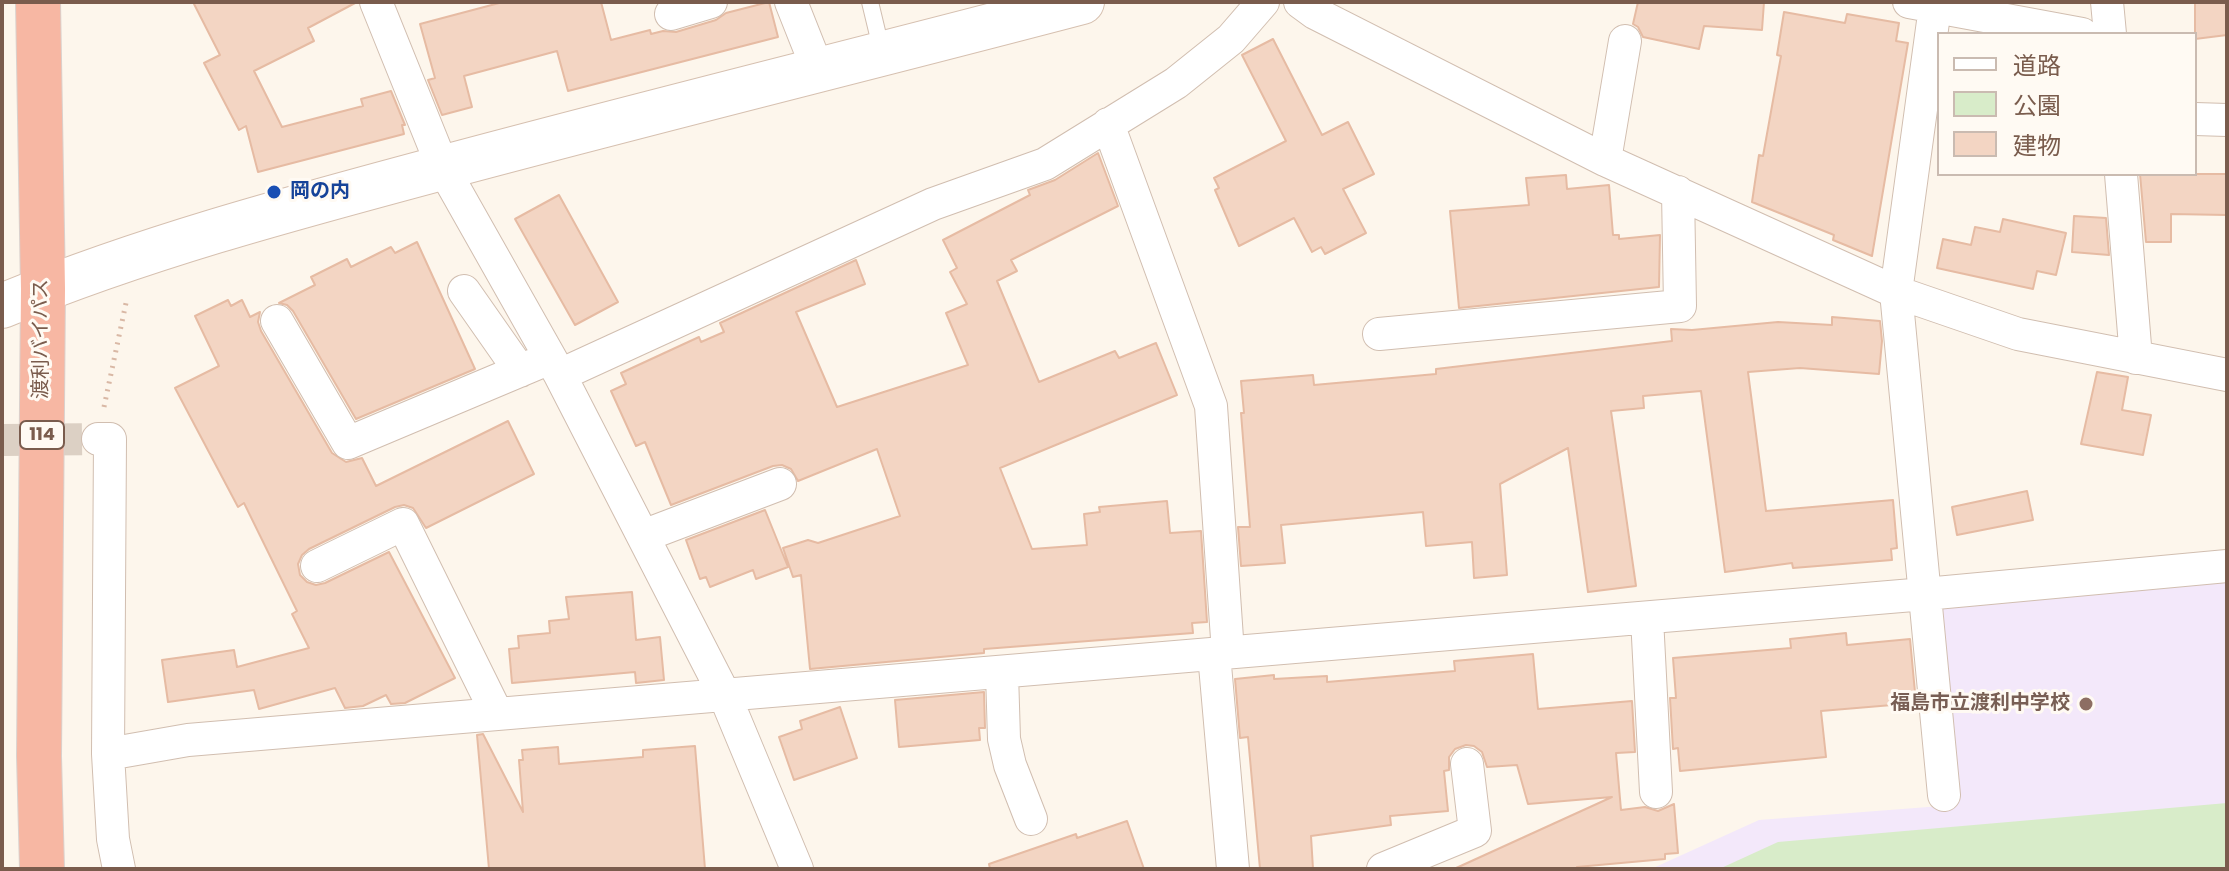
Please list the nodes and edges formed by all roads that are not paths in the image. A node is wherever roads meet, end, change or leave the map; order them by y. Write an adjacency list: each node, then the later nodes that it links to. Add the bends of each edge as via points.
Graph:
1 (38, 2): 24 (highway, 渡利バイパス / 114)
2 (376, 2): 21 (street)
3 (711, 2): 11 (street)
4 (791, 2): 16 (street)
5 (870, 2): 15 (lane)
6 (1082, 2): 15 (street)
7 (1263, 2): 19 (street, via 1231,39 1176,83)
8 (1300, 2): 20 (street)
9 (2107, 2): 13 (street)
10 (1922, 4): 12 (street); 26 (street)
11 (671, 14)
12 (2071, 32)
13 (2110, 32)
14 (1625, 41): 20 (street)
15 (882, 53): 16 (street)
16 (818, 70): 21 (street)
17 (2197, 119): 18 (street)
18 (2227, 120)
19 (1108, 124): 31 (street, via 1045,164 933,204); 41 (street, via 1211,406)
20 (1605, 160): 23 (street)
21 (443, 168): 24 (street, via 248,221); 31 (street)
22 (2121, 176): 30 (street)
23 (1678, 192): 26 (street); 29 (street, via 1680,306)
24 (43, 289): 27 (street); 50 (highway, 渡利バイパス / 114)
25 (464, 291): 32 (street)
26 (1896, 292): 30 (street, via 2018,334); 39 (street)
27 (2, 306)
28 (277, 321): 32 (street, via 348,443)
29 (1379, 334)
30 (2136, 358): 33 (street)
31 (555, 366): 32 (street); 36 (street)
32 (520, 371)
33 (2227, 375)
34 (98, 439): 45 (street, via 110,439)
35 (780, 484): 36 (street)
36 (643, 536): 43 (street)
37 (317, 566): 44 (street, via 403,524)
38 (2227, 566): 39 (street)
39 (1925, 594): 40 (street); 48 (street)
40 (1647, 618): 41 (street); 47 (street)
41 (1221, 654): 42 (street); 53 (street)
42 (1002, 673): 43 (street); 49 (street, via 1004,739)
43 (725, 696): 44 (street); 52 (street)
44 (497, 714): 45 (street, via 188,740)
45 (108, 754): 51 (street)
46 (1467, 764): 54 (street, via 1475,831)
47 (1656, 792)
48 (1944, 795)
49 (1031, 819)
50 (42, 869)
51 (119, 869)
52 (797, 869)
53 (1233, 869)
54 (1383, 869)

